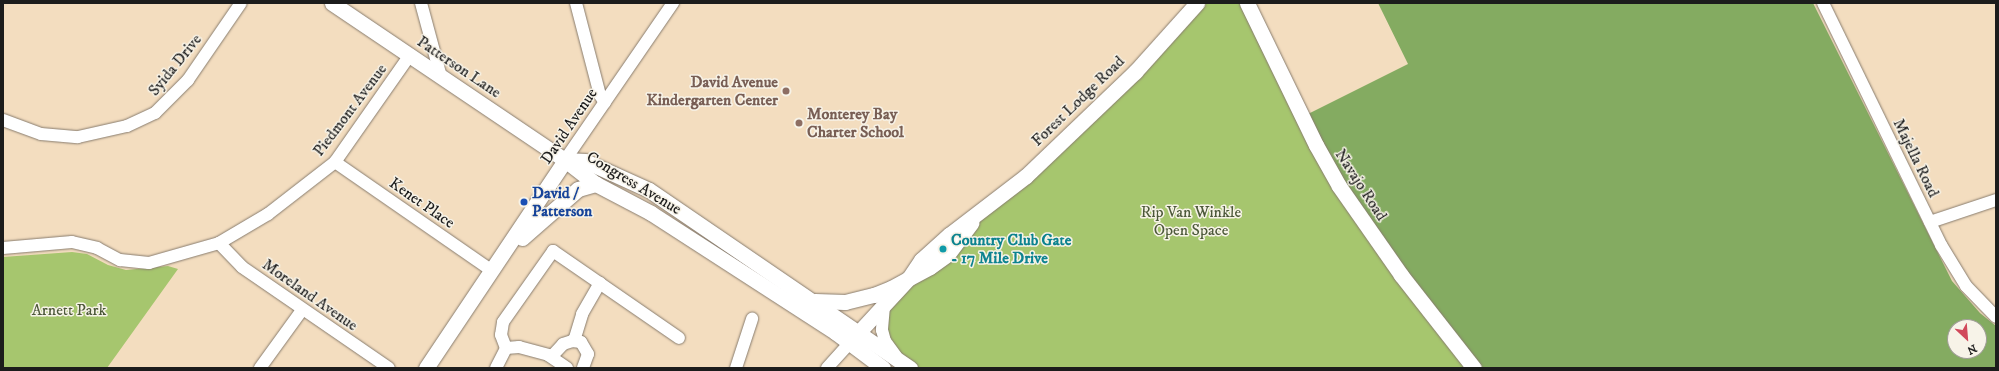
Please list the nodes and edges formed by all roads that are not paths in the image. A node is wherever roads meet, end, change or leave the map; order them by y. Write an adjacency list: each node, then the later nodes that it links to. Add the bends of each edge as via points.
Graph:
1 (241, 3): 12 (street, Syida Drive, via 188,80 156,113 127,126 78,137 41,134)
2 (332, 3): 9 (street, Patterson Lane)
3 (421, 3): 10 (street)
4 (576, 3): 11 (street, via 600,95)
5 (673, 3): 11 (street, David Avenue)
6 (1197, 3): 22 (street, Forest Lodge Road, via 1135,72 1026,176 938,244 921,260)
7 (1247, 3): 44 (street, Navajo Road, via 1312,138 1339,186 1401,275)
8 (1823, 3): 17 (street, Majella Road)
9 (410, 55): 10 (street, Patterson Lane); 14 (street, Piedmont Avenue)
10 (441, 77): 13 (street, Patterson Lane)
11 (605, 103): 13 (street, David Avenue)
12 (3, 120)
13 (565, 160): 15 (street, Congress Avenue); 20 (street, David Avenue); 24 (street, Congress Avenue, via 585,161 649,190)
14 (335, 162): 18 (street, Piedmont Avenue, via 268,214); 21 (street, Kenet Place)
15 (596, 184): 20 (street, via 578,189); 30 (street, Congress Avenue, via 651,213)
16 (1996, 200): 17 (street)
17 (1930, 222): 27 (street, Majella Road, via 1966,286)
18 (219, 243): 19 (street, Piedmont Avenue, via 149,263 120,260 96,248 72,242); 26 (street, Moreland Avenue, via 242,267)
19 (3, 248)
20 (505, 250): 21 (street, David Avenue)
21 (491, 270): 37 (street, David Avenue)
22 (909, 278): 24 (street, via 891,288 858,299); 25 (street, Forest Lodge Road)
23 (600, 283): 29 (street); 31 (street, via 582,314); 32 (street, via 553,251 503,322 501,335)
24 (812, 301): 30 (street, Congress Avenue)
25 (884, 306): 30 (street, Forest Lodge Road); 34 (street, via 882,323 885,342)
26 (302, 310): 35 (street); 36 (street, Moreland Avenue)
27 (1996, 317)
28 (752, 319): 41 (street)
29 (679, 338)
30 (854, 338): 34 (street, Congress Avenue); 42 (street, Forest Lodge Road); 43 (street, Congress Avenue)
31 (574, 341): 33 (street, via 559,346); 40 (street, via 581,342 587,350 588,358)
32 (506, 348): 33 (street, via 519,347); 38 (street)
33 (553, 357): 39 (street)
34 (905, 365)
35 (260, 368)
36 (389, 368)
37 (426, 368)
38 (496, 368)
39 (567, 368)
40 (583, 368)
41 (736, 368)
42 (827, 368)
43 (883, 368)
44 (1474, 368)

